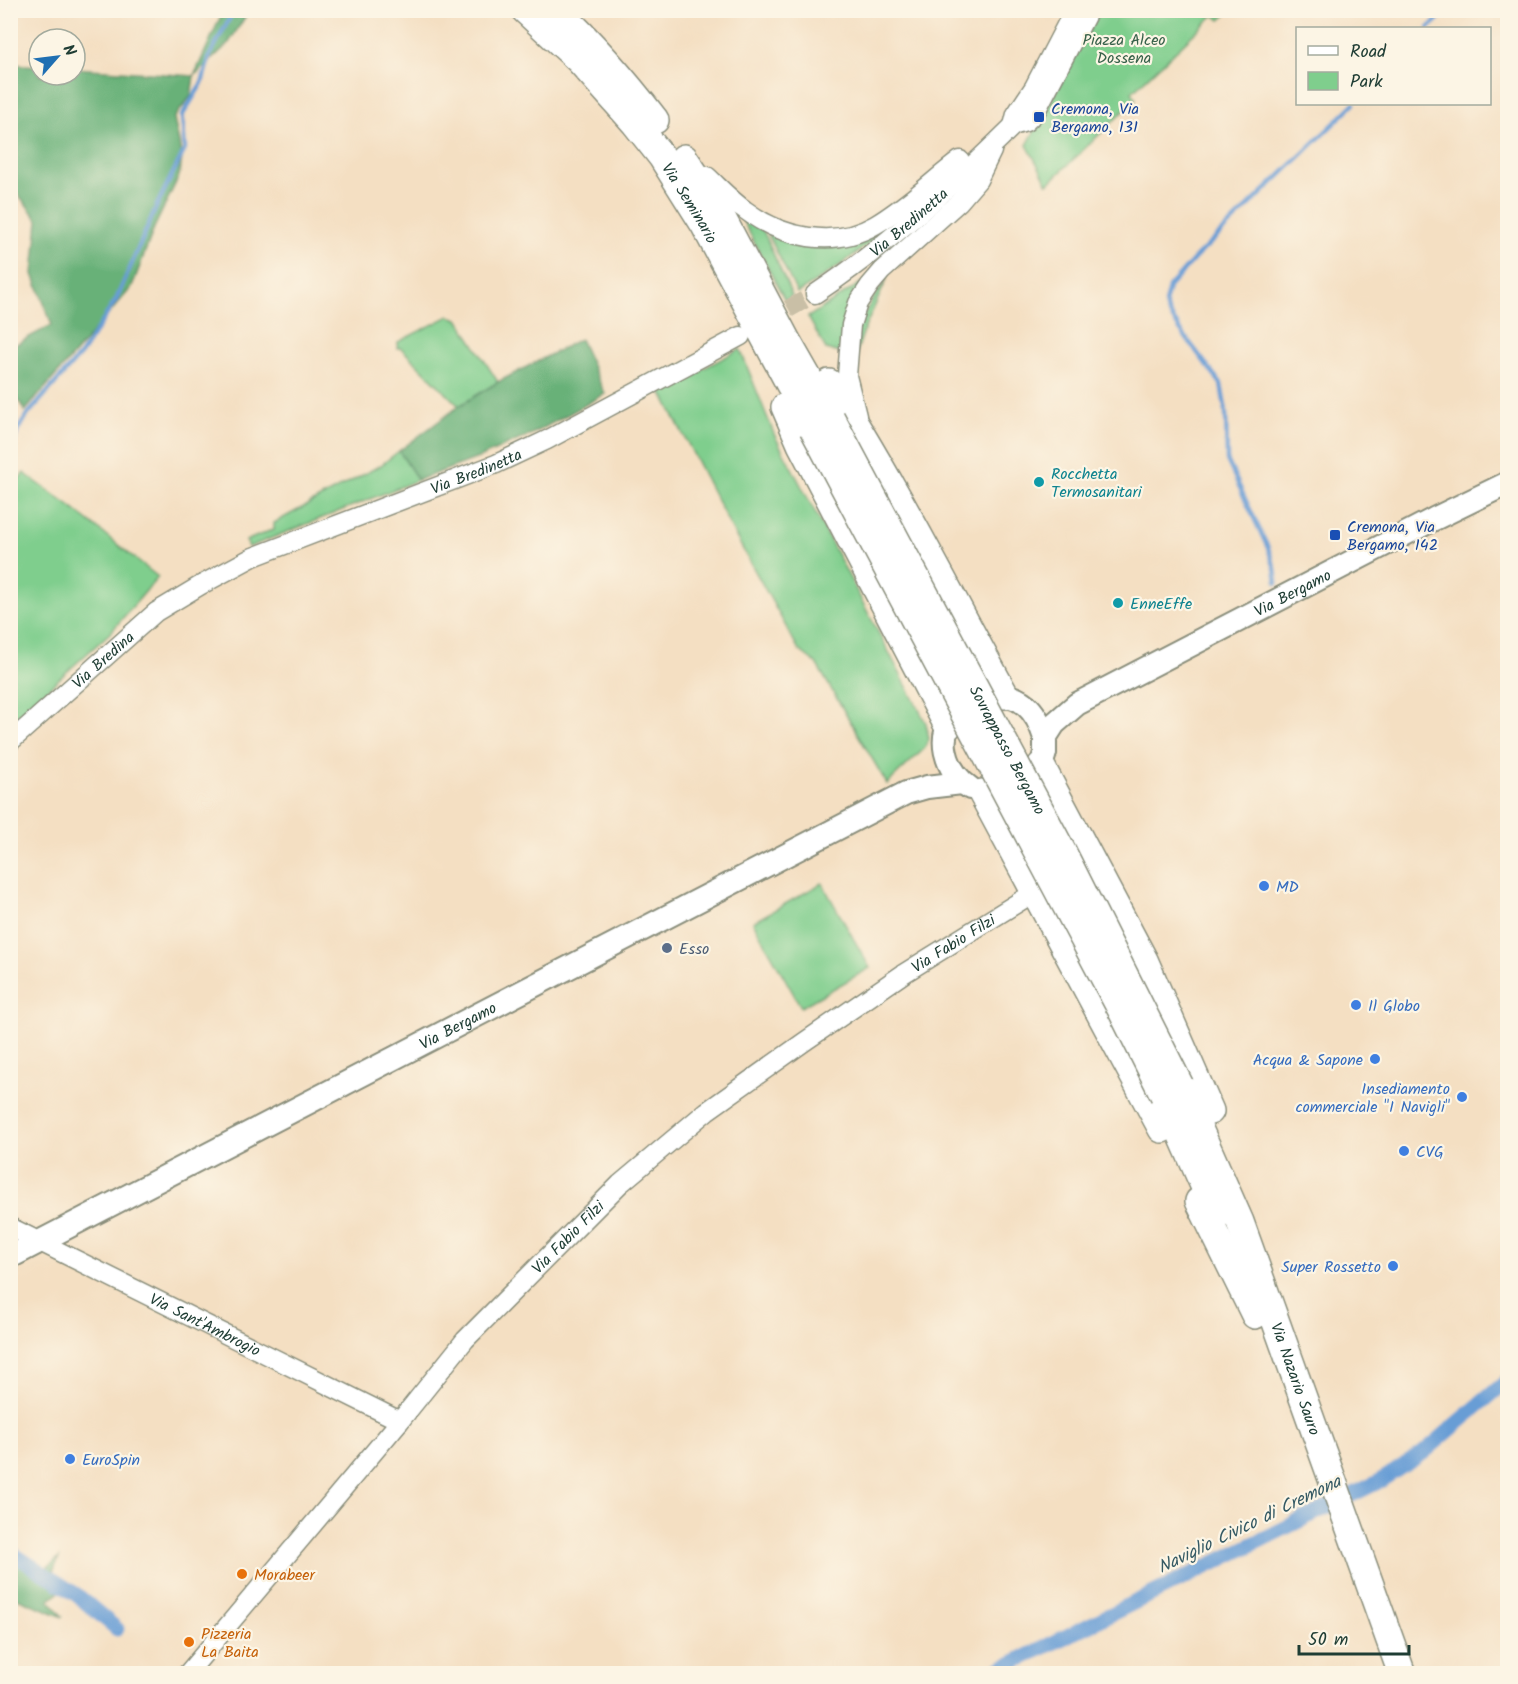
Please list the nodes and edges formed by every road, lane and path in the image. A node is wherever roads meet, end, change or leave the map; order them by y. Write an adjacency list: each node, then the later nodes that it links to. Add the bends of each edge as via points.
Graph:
1 (525, 10): 8 (highway, Via Seminario, via 579,60 635,123)
2 (557, 10): 7 (highway, Via Seminario, via 622,77)
3 (1074, 10): 5 (street)
4 (1089, 10): 5 (street, via 1035,113 1026,122)
5 (1013, 126): 6 (street, Via Bredinetta)
6 (996, 142): 7 (street, via 962,159 875,225 838,238 799,236 772,225 746,211 707,176); 9 (street, Via Bredinetta, via 880,245); 12 (street, via 978,180 882,271 858,303 851,325 847,376)
7 (694, 173): 8 (highway, Via Seminario, via 713,201)
8 (749, 288): 11 (highway, Via Seminario, via 787,341); 12 (highway, via 795,332); 16 (highway, via 761,352 801,444)
9 (815, 294)
10 (741, 336): 14 (street, Via Bredinetta, via 496,464 253,557)
11 (822, 423): 29 (highway, Sovrappasso Bergamo, bridge, via 1062,851)
12 (862, 435): 15 (highway)
13 (1508, 483): 18 (main road, Via Bergamo)
14 (201, 585): 22 (street, Via Bredina, via 156,612)
15 (967, 624): 16 (highway, via 959,646 943,659 921,663); 17 (highway)
16 (911, 656): 20 (highway)
17 (1005, 694): 19 (main road); 20 (main road, via 977,697 964,704)
18 (1077, 704): 19 (main road, Via Bergamo, via 1046,710); 21 (main road, Via Bergamo, via 1054,724)
19 (1030, 708): 21 (main road)
20 (948, 726): 23 (main road)
21 (1046, 738): 24 (main road, Via Bergamo)
22 (10, 742)
23 (945, 753): 25 (main road, via 951,770); 26 (main road, Via Bergamo)
24 (1041, 766): 25 (main road, Via Bergamo, via 1033,778 1016,790 996,795); 27 (highway)
25 (972, 788): 26 (main road, Via Bergamo, via 927,787); 28 (highway)
26 (906, 793): 32 (main road, Via Bergamo)
27 (1090, 860): 28 (street, Via Fabio Filzi); 30 (highway, via 1144,960 1203,1092 1224,1150)
28 (1034, 892): 34 (highway, via 1178,1159); 35 (street, Via Fabio Filzi, via 903,974 707,1111 620,1184 465,1340)
29 (1172, 1091): 30 (highway, Via Nazario Sauro); 34 (highway, Via Nazario Sauro)
30 (1240, 1222): 36 (highway, Via Nazario Sauro)
31 (10, 1227): 32 (street, Via Sant'Ambrogio)
32 (41, 1242): 33 (main road, Via Bergamo); 35 (street, Via Sant'Ambrogio)
33 (10, 1257)
34 (1255, 1315): 36 (highway, Via Nazario Sauro)
35 (400, 1421): 37 (street, Via Fabio Filzi)
36 (1327, 1490): 38 (highway, Via Nazario Sauro, via 1332,1527); 39 (highway, Via Nazario Sauro, via 1366,1571)
37 (187, 1674)
38 (1384, 1674)
39 (1402, 1674)

